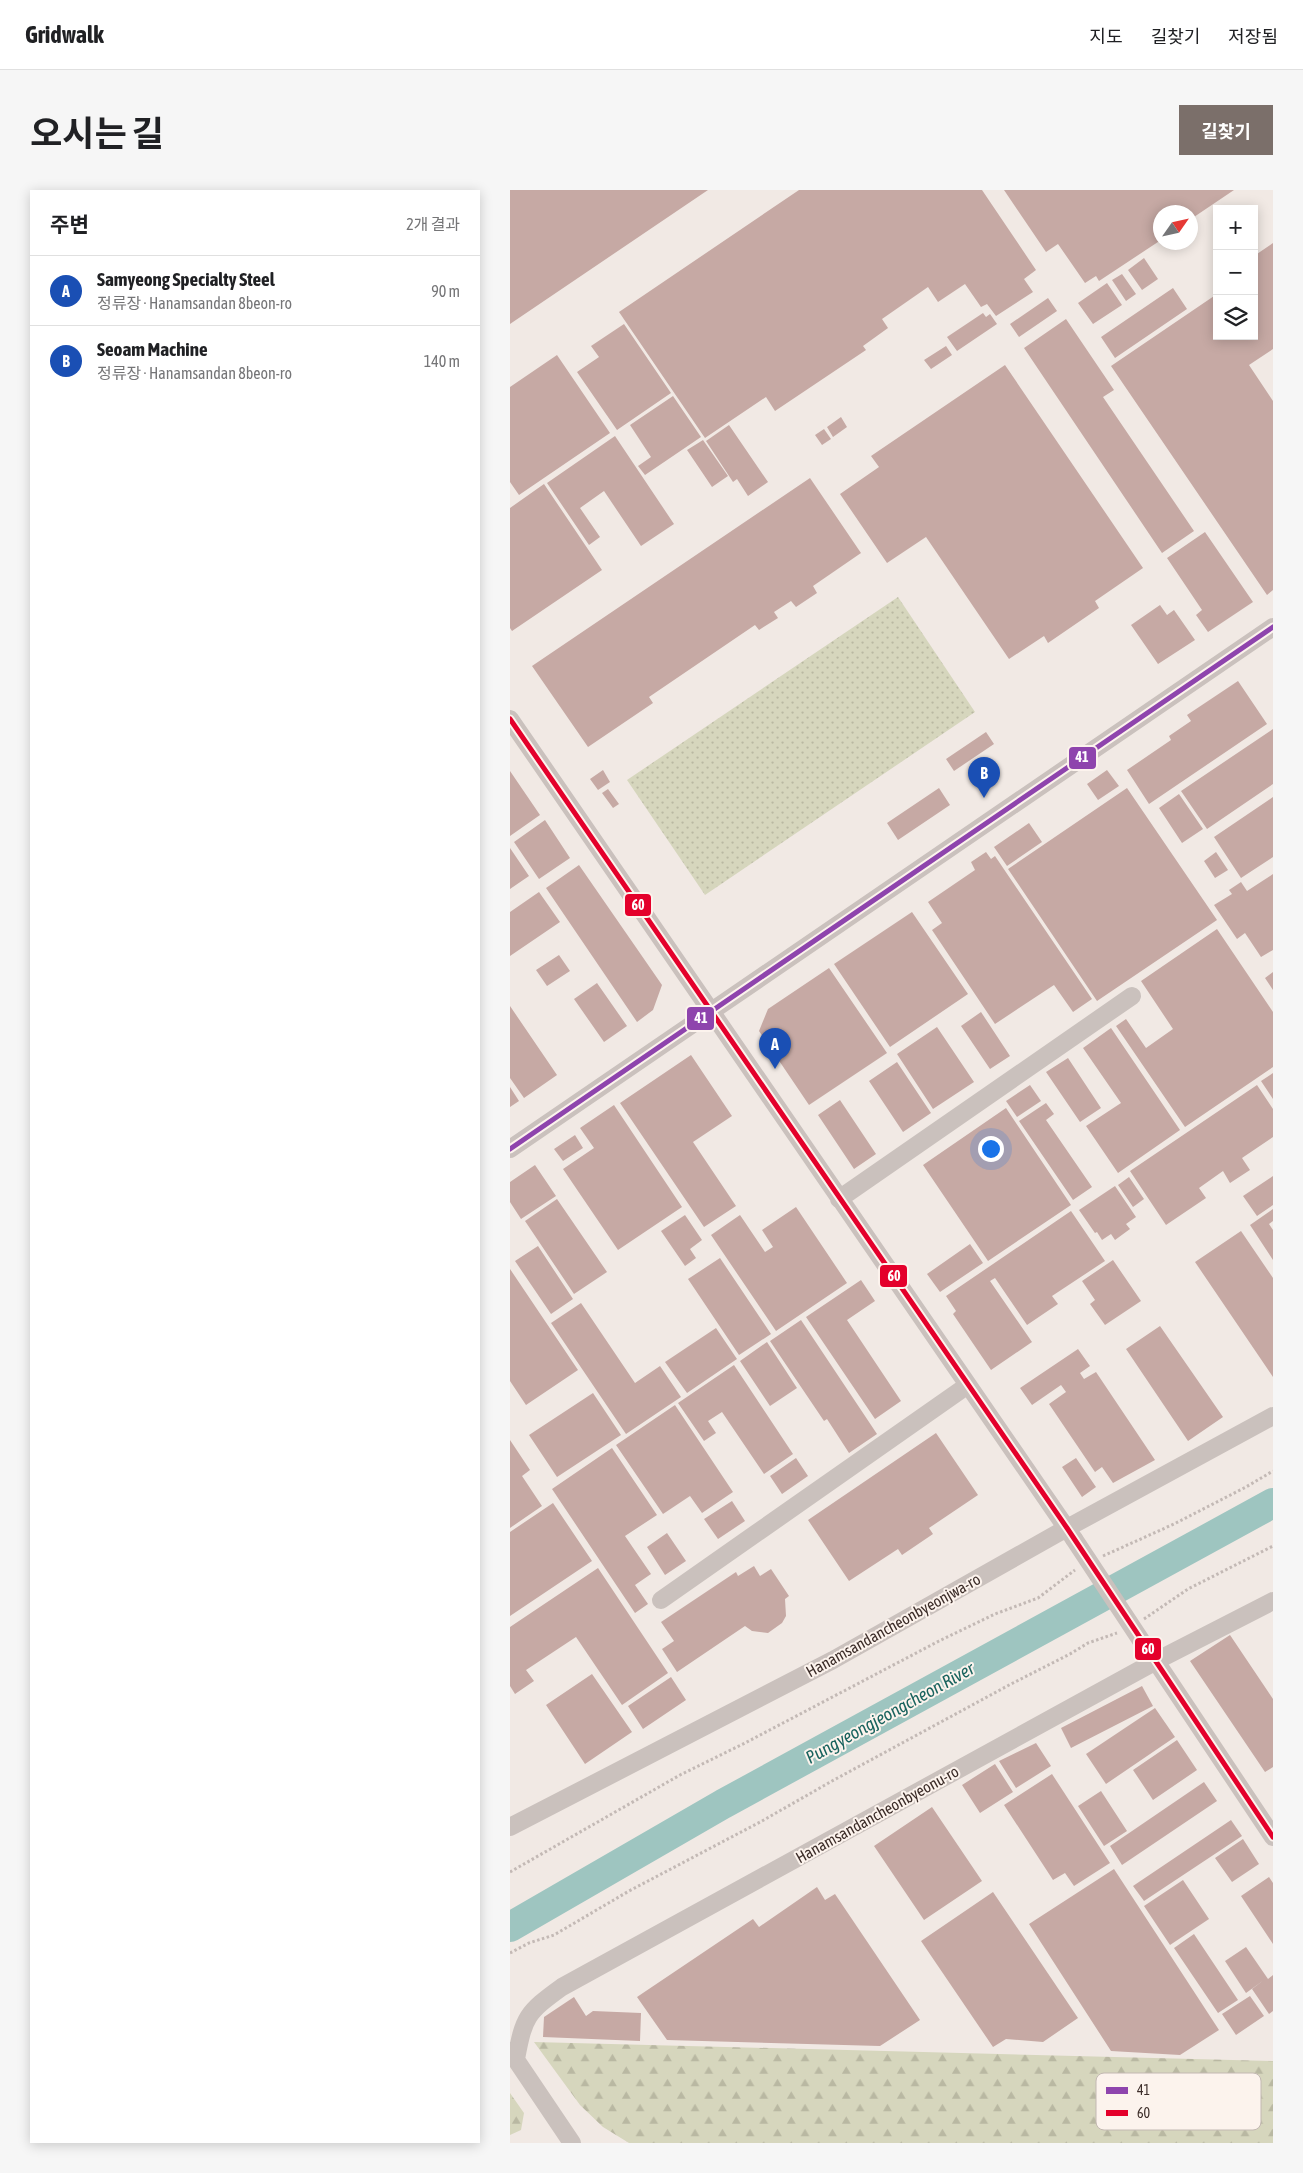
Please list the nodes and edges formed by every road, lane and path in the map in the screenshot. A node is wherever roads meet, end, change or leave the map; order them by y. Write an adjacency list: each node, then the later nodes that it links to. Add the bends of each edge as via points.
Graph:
1 (1273, 628): 4 (street)
2 (510, 719): 4 (street)
3 (1132, 996): 6 (street)
4 (710, 1011): 5 (street); 6 (street)
5 (510, 1149)
6 (839, 1199): 7 (street)
7 (968, 1385): 10 (street); 14 (street)
8 (1273, 1416): 10 (street, Hanamsandancheonbyeonjwa-ro)
9 (1273, 1471): 12 (path, via 1166,1528)
10 (1070, 1534): 18 (street, bridge); 19 (street, Hanamsandancheonbyeonjwa-ro)
11 (1273, 1546): 16 (path, via 1188,1589)
12 (1096, 1558)
13 (1081, 1566): 21 (path, via 1038,1598 939,1641 680,1775)
14 (661, 1600)
15 (1273, 1601): 18 (street, Hanamsandancheonbyeonu-ro)
16 (1137, 1624)
17 (1125, 1630): 22 (path, via 1088,1643 629,1891 554,1935)
18 (1152, 1656): 20 (street); 23 (street, Hanamsandancheonbyeonu-ro, via 562,1987 540,2002 527,2017)
19 (510, 1827)
20 (1273, 1837)
21 (510, 1872)
22 (510, 1953)
23 (513, 2055): 24 (street)
24 (572, 2143)

